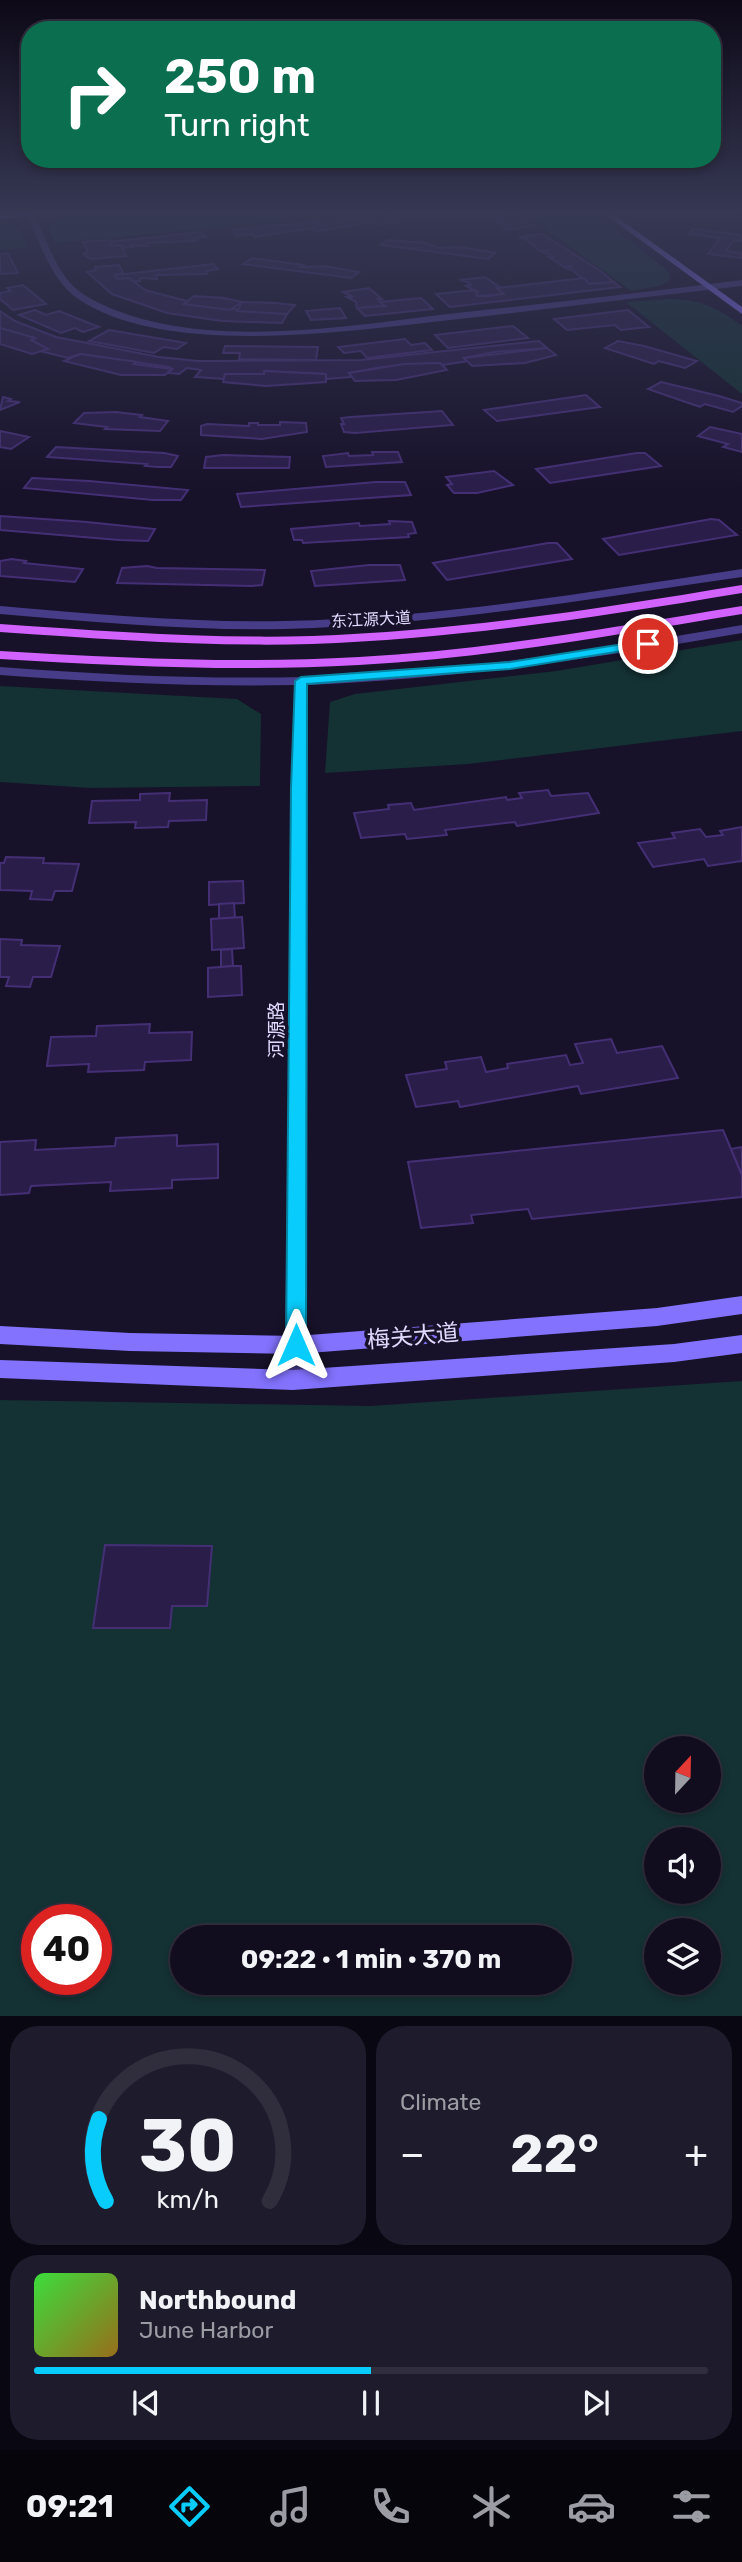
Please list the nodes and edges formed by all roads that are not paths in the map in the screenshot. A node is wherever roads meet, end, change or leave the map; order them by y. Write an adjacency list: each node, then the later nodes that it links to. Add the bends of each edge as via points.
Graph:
1 (97, 306): 2 (street, via 152,323 220,332 315,331)
2 (543, 306)
3 (742, 573): 5 (street, via 485,611 286,625 145,622)
4 (742, 589): 7 (main road, 东江源大道, via 499,627 352,639 218,640)
5 (0, 610)
6 (742, 610): 9 (main road, via 411,657 308,663 142,662)
7 (0, 628)
8 (742, 629): 11 (street, via 510,665)
9 (0, 654)
10 (0, 671): 11 (street, via 125,680)
11 (301, 681): 15 (street, 河源路)
12 (742, 1305): 15 (main road, 梅关大道, via 657,1317)
13 (0, 1335): 15 (main road, 梅关大道)
14 (742, 1344): 17 (main road, 梅关大道, via 674,1353)
15 (296, 1345): 17 (street, 河源路)
16 (0, 1369): 17 (main road, 梅关大道)
17 (293, 1380)

